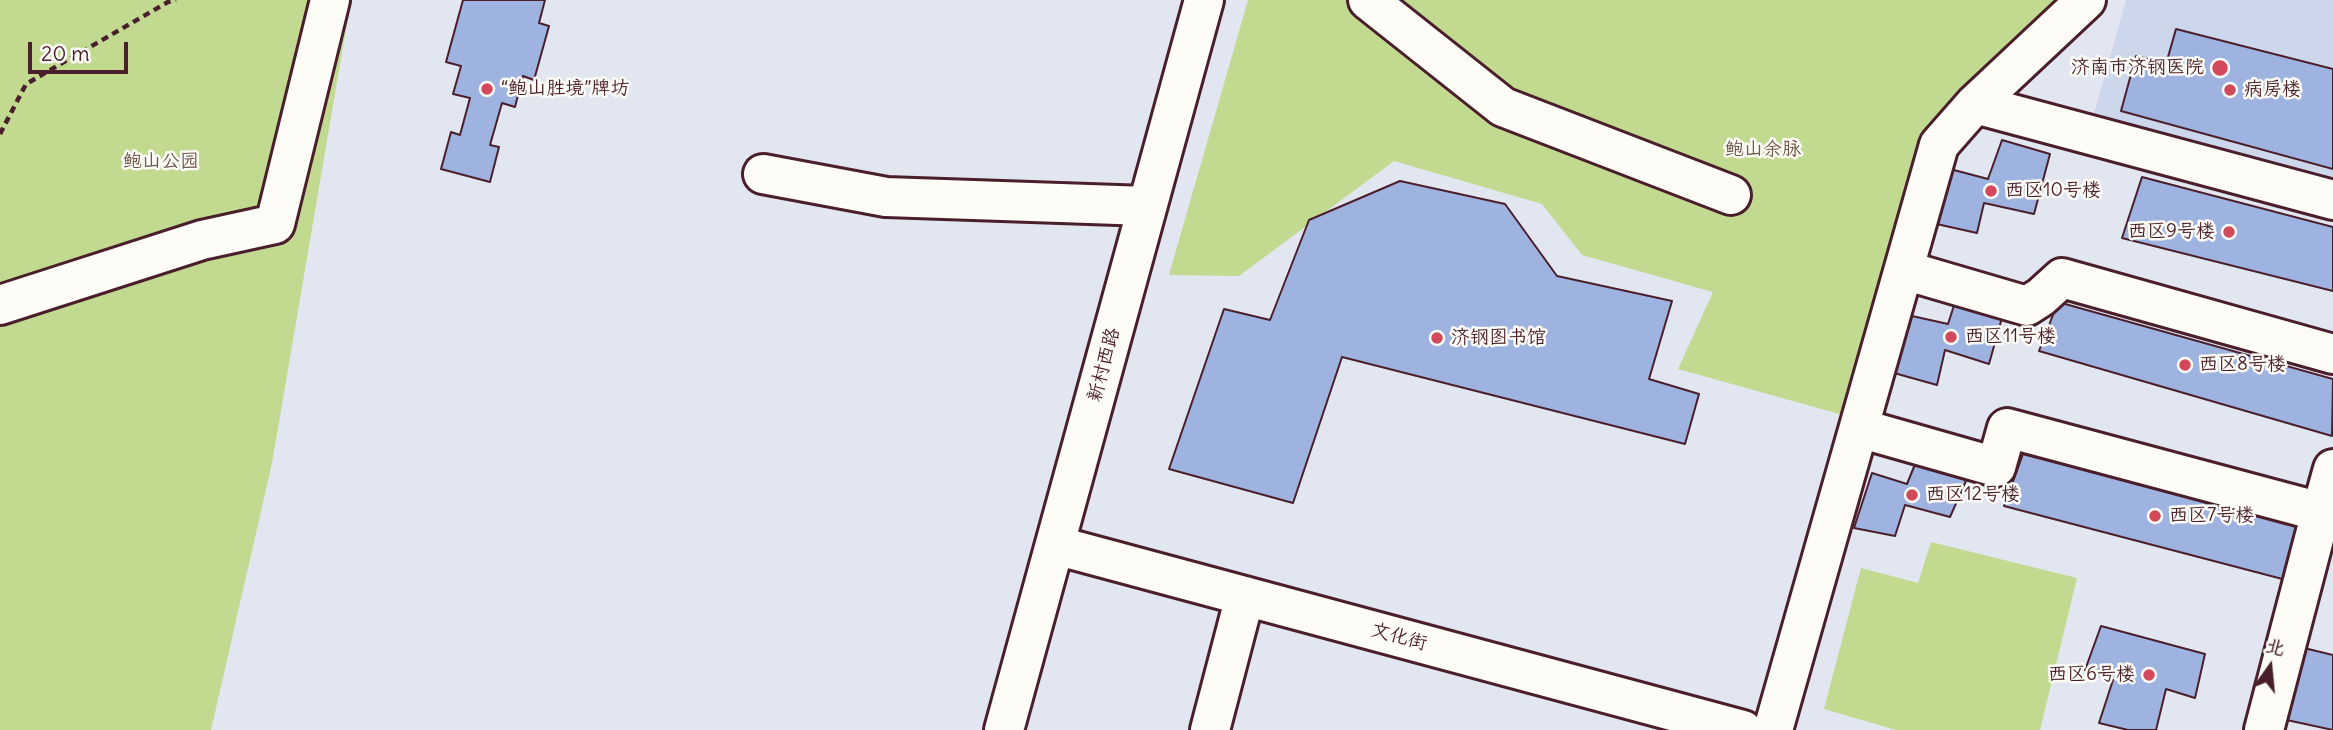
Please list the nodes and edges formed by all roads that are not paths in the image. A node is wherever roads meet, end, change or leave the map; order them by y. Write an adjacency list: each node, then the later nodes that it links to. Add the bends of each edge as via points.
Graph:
1 (330, 0): 11 (street, via 275,224 202,240)
2 (1204, 0): 9 (street, 新村西路)
3 (1368, 0): 7 (street, via 1503,107)
4 (2086, 0): 5 (street)
5 (1975, 104): 8 (street); 10 (street, via 1939,145)
6 (763, 174): 9 (street, via 886,197)
7 (1731, 195)
8 (2333, 200)
9 (1147, 206): 16 (street, 新村西路)
10 (1904, 271): 12 (street, via 2027,306 2062,278); 13 (street)
11 (0, 305)
12 (2333, 354)
13 (1859, 428): 15 (street, via 1996,467 2007,428); 22 (street)
14 (2333, 469): 15 (street)
15 (2321, 512): 17 (street)
16 (1055, 545): 18 (street, 文化街); 19 (street, 新村西路)
17 (2320, 568): 23 (street)
18 (1245, 596): 20 (street); 21 (street, 文化街)
19 (1004, 730)
20 (1210, 730)
21 (1743, 730)
22 (1773, 730)
23 (2264, 730)

